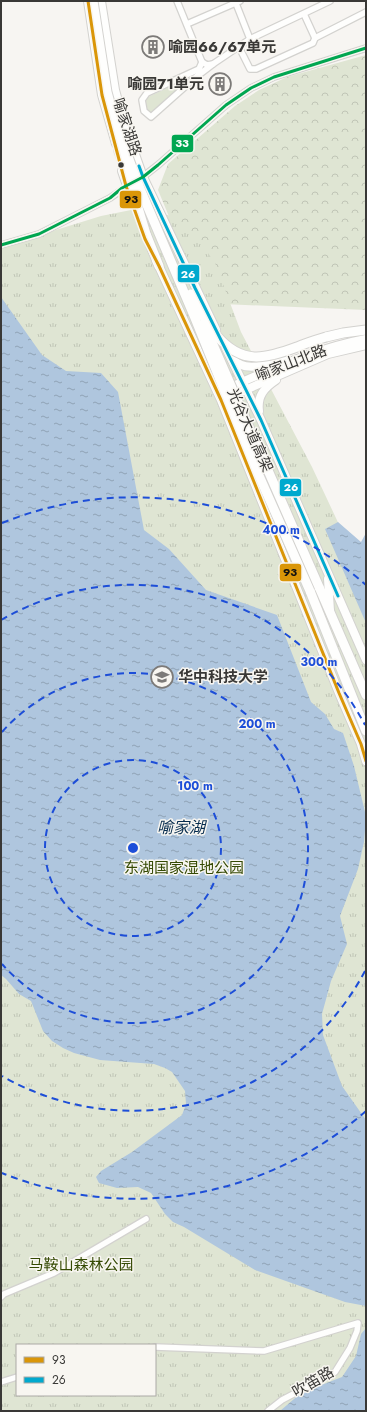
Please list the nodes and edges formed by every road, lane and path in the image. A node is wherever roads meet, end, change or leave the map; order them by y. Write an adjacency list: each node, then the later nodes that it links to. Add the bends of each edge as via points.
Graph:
1 (88, 1): 19 (main road, 喻家湖路, via 102,95)
2 (93, 1): 17 (highway, 光谷大道高架, bridge, via 107,92)
3 (96, 1): 22 (highway, 光谷大道高架, bridge, via 110,91 120,124 144,190)
4 (101, 1): 18 (main road, 喻家湖路, via 115,90)
5 (178, 1): 10 (street)
6 (330, 1): 9 (street)
7 (237, 2): 10 (street); 12 (street)
8 (366, 12): 11 (street)
9 (304, 14): 11 (street); 12 (street)
10 (187, 24): 15 (street)
11 (315, 38): 13 (street, via 313,43 256,69 250,69)
12 (250, 39): 13 (street)
13 (240, 46): 16 (street)
14 (366, 48): 18 (street, via 274,77 251,88 226,105)
15 (202, 62): 16 (street, via 207,65); 16 (street, via 199,69 147,93 142,100 144,111 151,117)
16 (213, 64)
17 (116, 125): 21 (highway, bridge, via 118,151); 34 (highway, 光谷大道高架, bridge, via 140,191)
18 (143, 177): 19 (street); 26 (main road, 喻家湖路)
19 (126, 186): 20 (street, via 110,198 39,234); 21 (main road, 喻家湖路)
20 (1, 245)
21 (159, 266): 29 (main road, 喻家湖路)
22 (191, 294): 23 (highway, bridge, via 216,336 229,349 245,356 259,358 276,355 343,332); 33 (highway, 光谷大道高架, bridge)
23 (366, 330)
24 (366, 339): 27 (main road, 喻家山北路, via 348,342)
25 (366, 345): 27 (main road, 喻家山北路)
26 (227, 351): 27 (main road, via 242,366 252,367); 28 (main road, 喻家湖路)
27 (312, 356): 28 (main road, 喻家山北路); 30 (main road, via 297,371 279,378 264,390 258,402)
28 (244, 386): 29 (main road, 喻家山北路); 30 (main road, 喻家湖路)
29 (219, 396): 32 (main road, 喻家湖路)
30 (261, 420): 31 (main road, 喻家湖路)
31 (327, 572): 33 (main road); 35 (main road, 喻家湖路)
32 (299, 594): 34 (main road); 38 (main road, 喻家湖路)
33 (331, 614): 36 (highway, 光谷大道高架)
34 (327, 633): 37 (highway, 光谷大道高架)
35 (366, 660)
36 (366, 695)
37 (366, 731)
38 (366, 761)
39 (146, 1219): 40 (street, via 54,1273)
40 (1, 1297)
41 (156, 1347): 44 (street, 吹笛路, via 264,1351 358,1323 350,1348 335,1372 282,1400)
42 (16, 1377): 43 (street)
43 (1, 1382)
44 (268, 1411)

